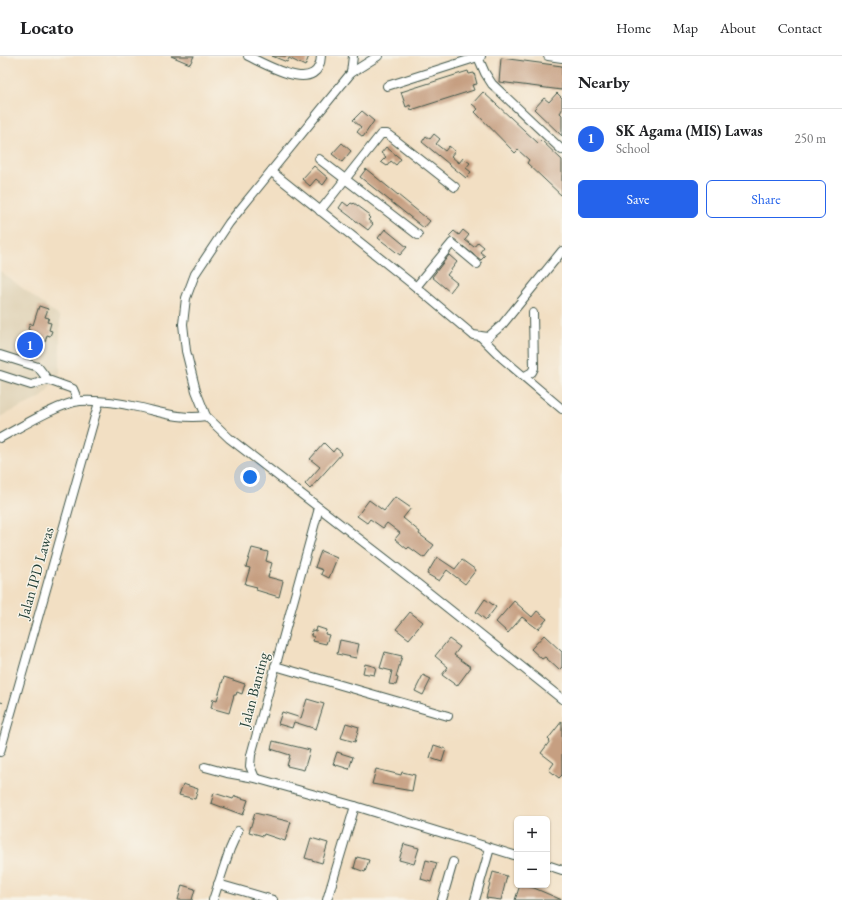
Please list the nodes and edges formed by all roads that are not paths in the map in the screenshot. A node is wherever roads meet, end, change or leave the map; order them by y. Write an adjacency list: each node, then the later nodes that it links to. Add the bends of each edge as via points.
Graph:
1 (248, 56): 2 (street, via 284,72 308,76 317,70)
2 (321, 56)
3 (353, 56): 8 (street)
4 (378, 56): 8 (street)
5 (480, 56): 9 (street); 10 (street, via 485,73 492,84)
6 (548, 56): 7 (street)
7 (562, 58)
8 (351, 73): 12 (street)
9 (387, 86)
10 (562, 150)
11 (319, 158): 13 (street)
12 (272, 172): 15 (street); 29 (street, via 229,223 205,258 186,298 183,324 186,351 196,391)
13 (345, 180): 14 (street, via 379,136 387,134); 15 (street); 16 (street)
14 (455, 187)
15 (320, 211): 19 (street)
16 (418, 235)
17 (562, 251): 21 (street, via 502,325 488,337)
18 (477, 264): 19 (street, via 452,243)
19 (416, 287): 21 (street, via 473,335)
20 (533, 313): 24 (street, via 534,368)
21 (480, 336): 24 (street)
22 (0, 355): 25 (street, via 38,366)
23 (0, 375): 25 (street, via 31,386)
24 (525, 376): 28 (street)
25 (48, 380): 26 (street, via 73,389)
26 (78, 401): 27 (street); 30 (street, via 52,411)
27 (99, 402): 29 (street, via 135,406 186,418); 35 (street, Jalan IPD Lawas)
28 (562, 409)
29 (206, 416): 31 (street, via 248,453)
30 (0, 438)
31 (319, 508): 32 (street, Jalan Banting); 33 (street)
32 (275, 666): 34 (street); 37 (street, Jalan Banting, via 251,755 250,766)
33 (562, 699)
34 (448, 716)
35 (0, 752)
36 (205, 767): 37 (street)
37 (255, 778): 38 (street)
38 (355, 806): 40 (street); 48 (street)
39 (238, 831): 45 (street)
40 (490, 848): 41 (street); 50 (street)
41 (514, 855)
42 (453, 862): 49 (street)
43 (550, 866): 44 (street)
44 (562, 870)
45 (218, 884): 46 (street); 47 (street)
46 (213, 900)
47 (273, 900)
48 (327, 900)
49 (442, 900)
50 (475, 900)

